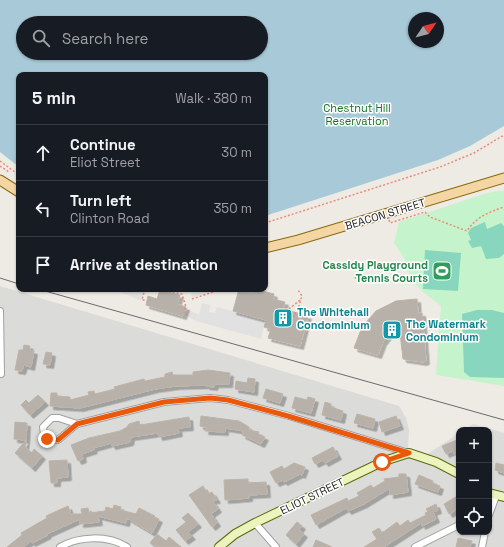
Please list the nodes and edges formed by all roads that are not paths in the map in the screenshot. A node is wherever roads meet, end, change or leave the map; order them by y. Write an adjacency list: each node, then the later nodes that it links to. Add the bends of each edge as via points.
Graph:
1 (3, 177): 3 (main road)
2 (504, 178): 4 (main road, BEACON STREET)
3 (16, 189)
4 (268, 247)
5 (0, 311): 6 (street)
6 (1, 374)
7 (77, 424): 7 (street, via 52,418 43,427 44,434 47,439 58,440); 8 (street, via 164,402 210,398 228,400 288,416)
8 (409, 453): 9 (street, via 436,462); 12 (street, ELIOT STREET, via 382,462)
9 (456, 472)
10 (496, 495): 11 (street)
11 (492, 506)
12 (255, 523): 17 (street, ELIOT STREET); 18 (street)
13 (456, 526): 19 (street)
14 (484, 535): 20 (street)
15 (60, 547): 16 (street, via 84,538 106,540)
16 (127, 547)
17 (219, 547)
18 (276, 547)
19 (415, 547)
20 (482, 547)

